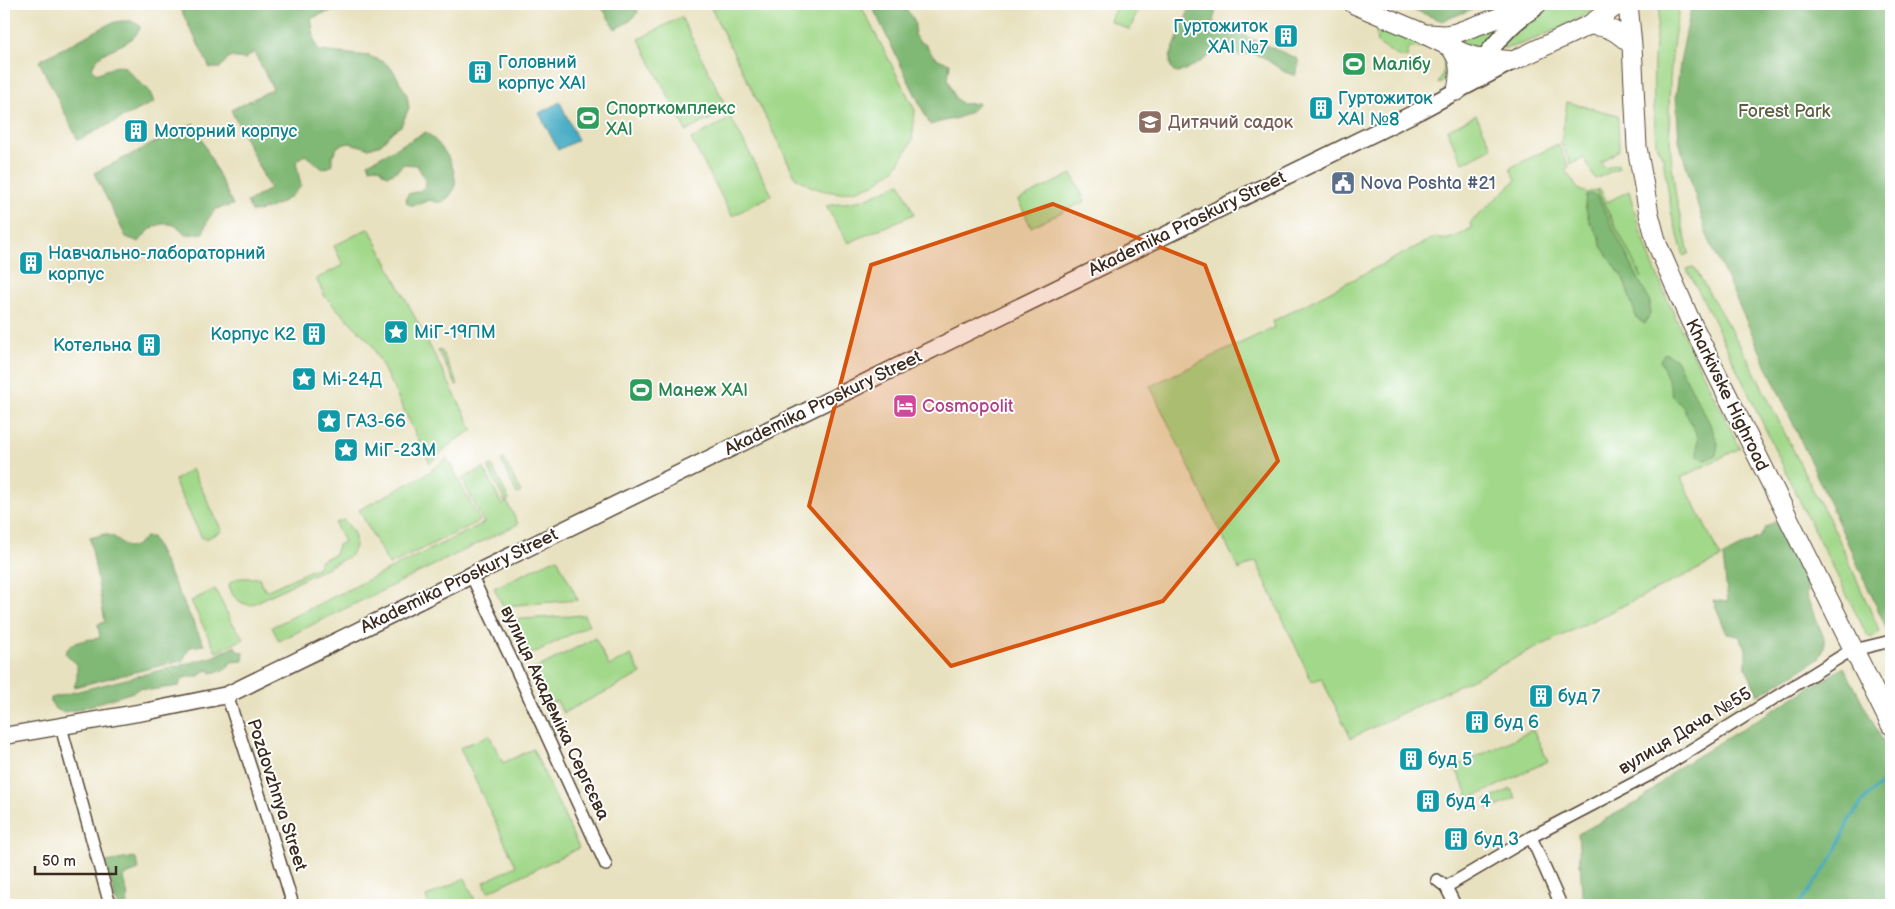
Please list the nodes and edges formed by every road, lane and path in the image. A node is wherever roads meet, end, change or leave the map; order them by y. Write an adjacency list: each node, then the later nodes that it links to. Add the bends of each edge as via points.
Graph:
1 (1354, 4): 9 (main road)
2 (1514, 4): 9 (main road, via 1453,27)
3 (1537, 4): 9 (main road, via 1456,33)
4 (1542, 4): 12 (street, via 1521,17)
5 (1619, 4): 8 (main road, Akademika Proskury Street)
6 (1629, 4): 10 (main road, Kharkivske Highroad)
7 (1640, 4): 10 (main road, Kharkivske Highroad)
8 (1589, 24): 10 (main road, via 1604,26); 13 (main road, Akademika Proskury Street)
9 (1422, 33): 11 (main road)
10 (1634, 38): 17 (main road, Kharkivske Highroad, via 1637,148 1658,244 1690,320)
11 (1450, 47): 12 (main road); 14 (main road, via 1460,67)
12 (1484, 58): 13 (main road); 14 (street)
13 (1513, 61): 14 (street, Akademika Proskury Street)
14 (1457, 92): 15 (street, Akademika Proskury Street)
15 (471, 575): 18 (street, Akademika Proskury Street); 23 (street, вулиця Академіка Сергєєва)
16 (1891, 641): 17 (street, вулиця Дача №55)
17 (1854, 650): 19 (main road, Kharkivske Highroad); 22 (street, вулиця Дача №55, via 1656,771)
18 (227, 695): 20 (street, Akademika Proskury Street); 25 (street, Pozdovzhnya Street)
19 (1891, 725)
20 (61, 727): 21 (street, Akademika Proskury Street); 24 (street)
21 (4, 736)
22 (1531, 837): 26 (street, вулиця Дача №55, via 1442,883); 27 (street)
23 (606, 865)
24 (110, 905)
25 (293, 905)
26 (1454, 905)
27 (1561, 905)

